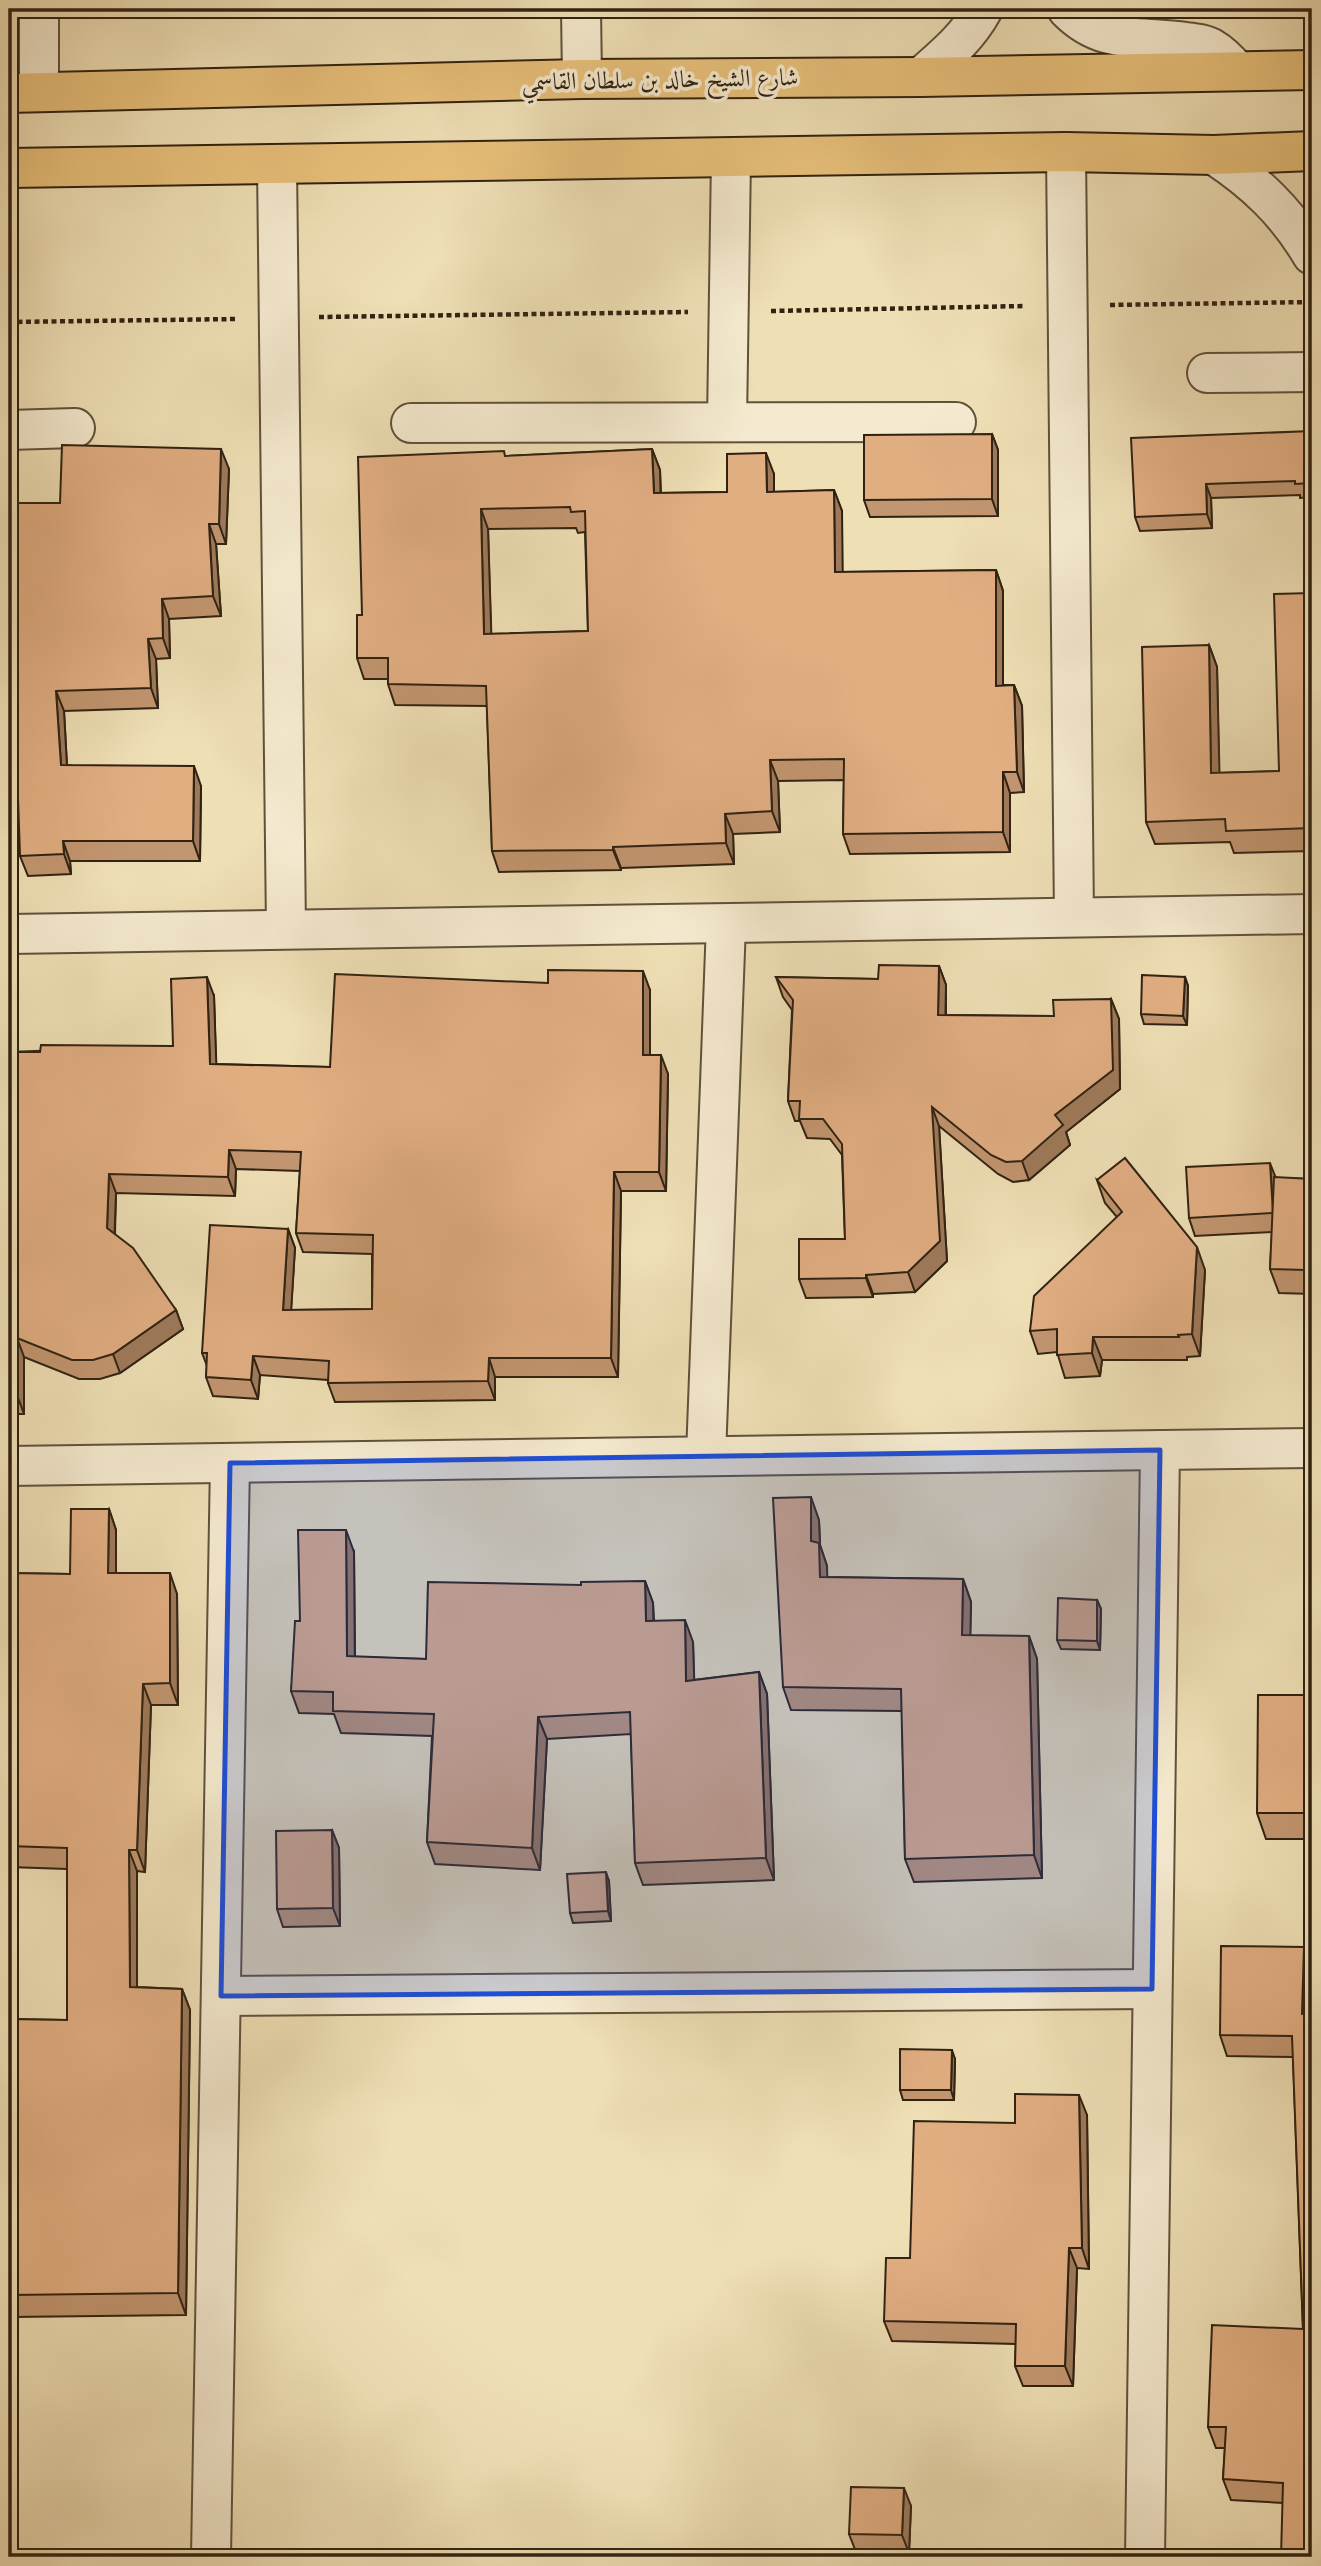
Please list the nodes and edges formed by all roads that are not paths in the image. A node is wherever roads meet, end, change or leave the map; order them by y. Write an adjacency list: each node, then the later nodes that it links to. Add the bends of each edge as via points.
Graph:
1 (39, 9): 9 (street)
2 (581, 9): 8 (street)
3 (983, 9): 7 (street, via 960,42)
4 (1068, 9): 6 (street, via 1077,19 1111,36 1177,40 1211,48)
5 (1312, 70): 6 (main road, شارع الشيخ خالد بن سلطان القاسمي)
6 (1237, 71): 7 (main road, شارع الشيخ خالد بن سلطان القاسمي)
7 (921, 77): 8 (main road, شارع الشيخ خالد بن سلطان القاسمي)
8 (582, 79): 9 (main road, شارع الشيخ خالد بن سلطان القاسمي)
9 (24, 93)
10 (1312, 151): 12 (main road)
11 (1066, 152): 12 (main road); 13 (main road); 25 (street)
12 (1214, 155): 16 (street, via 1274,202)
13 (731, 158): 14 (main road); 19 (street)
14 (277, 165): 15 (main road); 27 (street)
15 (9, 168)
16 (1312, 255)
17 (1312, 372): 18 (street)
18 (1207, 373)
19 (727, 422): 20 (street); 21 (street)
20 (956, 422)
21 (411, 423)
22 (75, 428): 23 (street)
23 (9, 430)
24 (1312, 914): 25 (street)
25 (1074, 917): 26 (street)
26 (726, 924): 27 (street); 31 (street)
27 (286, 929): 28 (street)
28 (9, 934)
29 (1312, 1448): 30 (street)
30 (1160, 1450): 31 (street); 34 (street)
31 (706, 1457): 32 (street)
32 (230, 1463): 33 (street); 35 (street)
33 (9, 1466)
34 (1152, 1989): 35 (street); 37 (street)
35 (221, 1996): 36 (street)
36 (211, 2557)
37 (1145, 2557)

